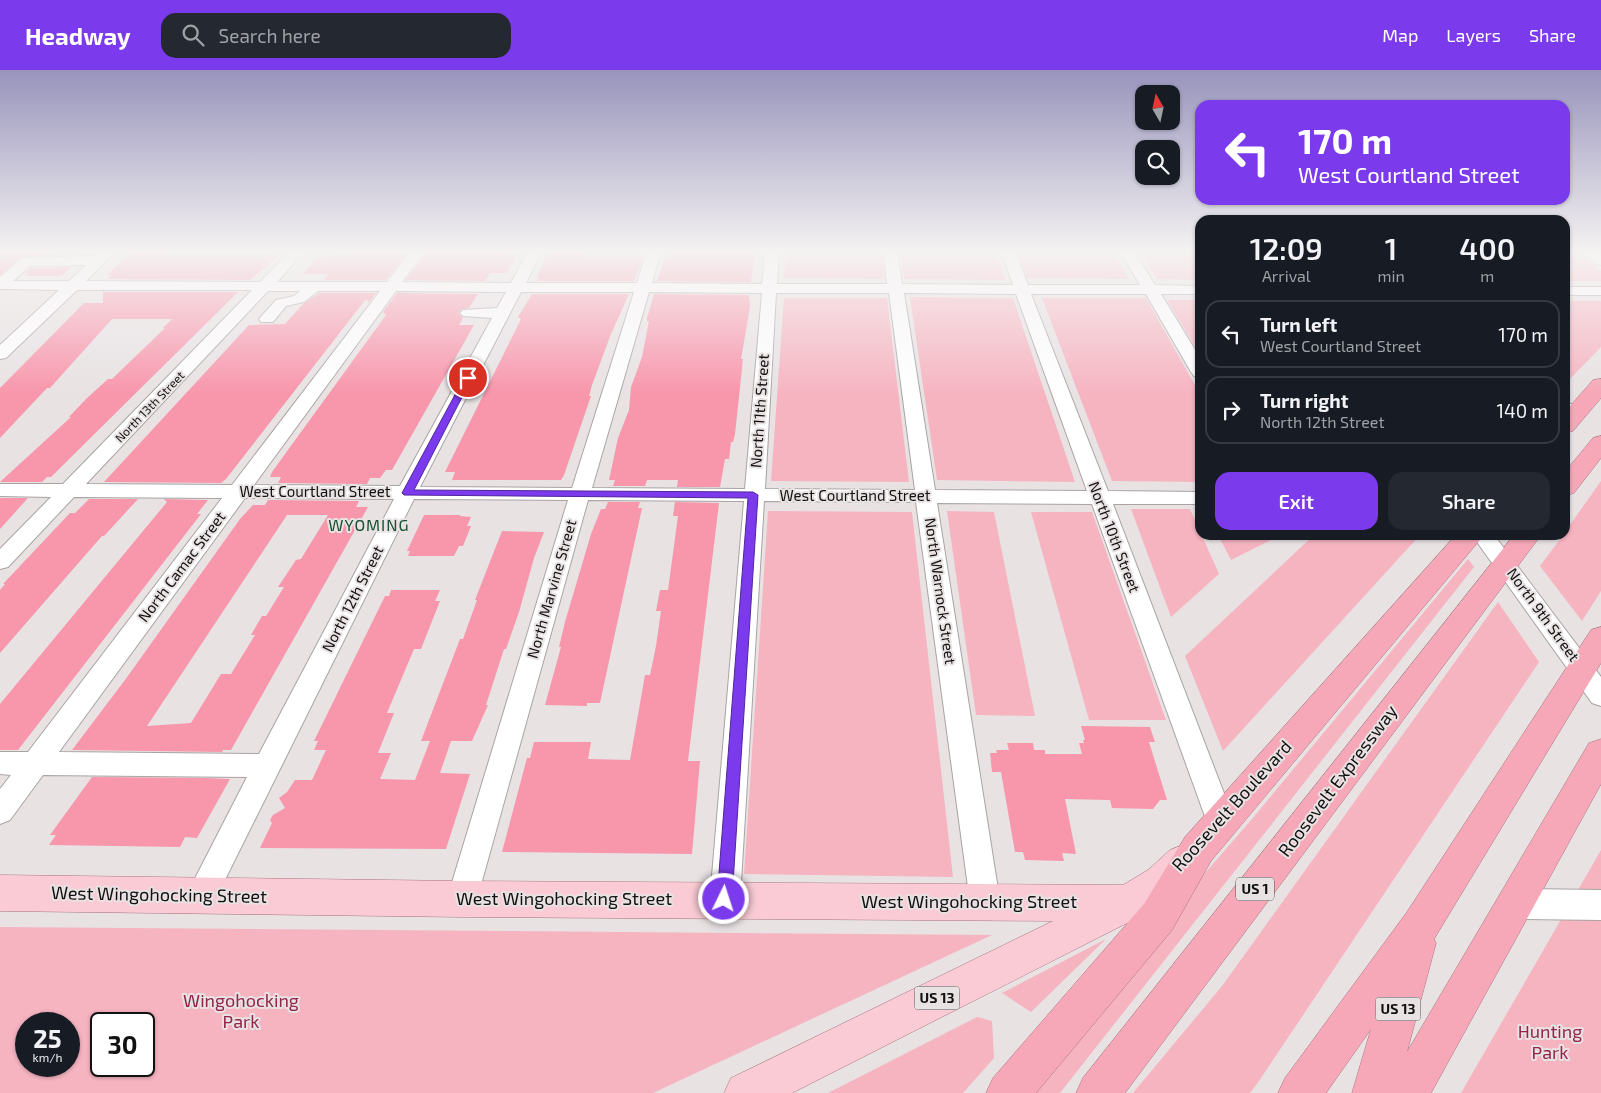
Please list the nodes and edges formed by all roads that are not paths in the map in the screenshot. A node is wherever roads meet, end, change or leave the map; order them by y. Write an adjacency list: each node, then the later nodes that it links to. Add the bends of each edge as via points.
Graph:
1 (58, 299): 14 (street)
2 (254, 299): 19 (street, North 13th Street)
3 (299, 299): 13 (street, via 281,303)
4 (384, 299): 20 (street, North Camac Street)
5 (510, 299): 12 (street, North 12th Street)
6 (640, 299): 22 (street, North Marvine Street)
7 (768, 299): 23 (street, North 11th Street)
8 (897, 299): 24 (street, North Warnock Street)
9 (1026, 299): 25 (street, North 10th Street)
10 (1155, 299): 15 (street)
11 (468, 313): 12 (street)
12 (503, 313): 21 (street, North 12th Street)
13 (268, 319)
14 (0, 354)
15 (1195, 364)
16 (1601, 443): 17 (highway)
17 (1570, 482)
18 (0, 490): 19 (street, West Courtland Street)
19 (69, 491): 20 (street, West Courtland Street); 30 (street, North 13th Street)
20 (237, 492): 21 (street, West Courtland Street); 36 (street, North Camac Street)
21 (407, 493): 22 (street, West Courtland Street); 37 (street, North 12th Street)
22 (580, 494): 23 (street, West Courtland Street); 42 (street, North Marvine Street)
23 (753, 495): 24 (street, West Courtland Street); 43 (street, North 11th Street)
24 (926, 496): 25 (street, West Courtland Street); 44 (street, North Warnock Street)
25 (1099, 497): 26 (street, West Courtland Street); 39 (street, North 10th Street)
26 (1195, 498)
27 (1466, 540): 39 (highway, Roosevelt Boulevard)
28 (1487, 540): 31 (street, North 9th Street)
29 (1524, 540): 31 (highway, US 1)
30 (0, 562)
31 (1505, 564): 33 (street, North 9th Street); 51 (highway, Roosevelt Expressway / US 1)
32 (1601, 638): 33 (highway)
33 (1591, 682): 48 (highway)
34 (1601, 753): 46 (highway)
35 (0, 763): 36 (street)
36 (36, 763): 37 (street); 38 (street, North Camac Street)
37 (268, 766): 41 (street, North 12th Street)
38 (0, 811)
39 (1210, 835): 45 (main road, Roosevelt Boulevard / US 13, via 1161,882); 50 (highway, via 1158,917)
40 (0, 892): 41 (main road, West Wingohocking Street)
41 (201, 896): 42 (main road, West Wingohocking Street)
42 (462, 899): 43 (main road, West Wingohocking Street)
43 (724, 899): 44 (main road, West Wingohocking Street)
44 (984, 902): 45 (main road, West Wingohocking Street)
45 (1128, 903): 49 (main road, Roosevelt Boulevard / US 13)
46 (1514, 904): 47 (street); 54 (highway)
47 (1601, 905)
48 (1421, 925): 52 (highway); 53 (highway, US 13)
49 (746, 1093)
50 (1008, 1093)
51 (1098, 1093)
52 (1300, 1093)
53 (1374, 1093)
54 (1407, 1093)

